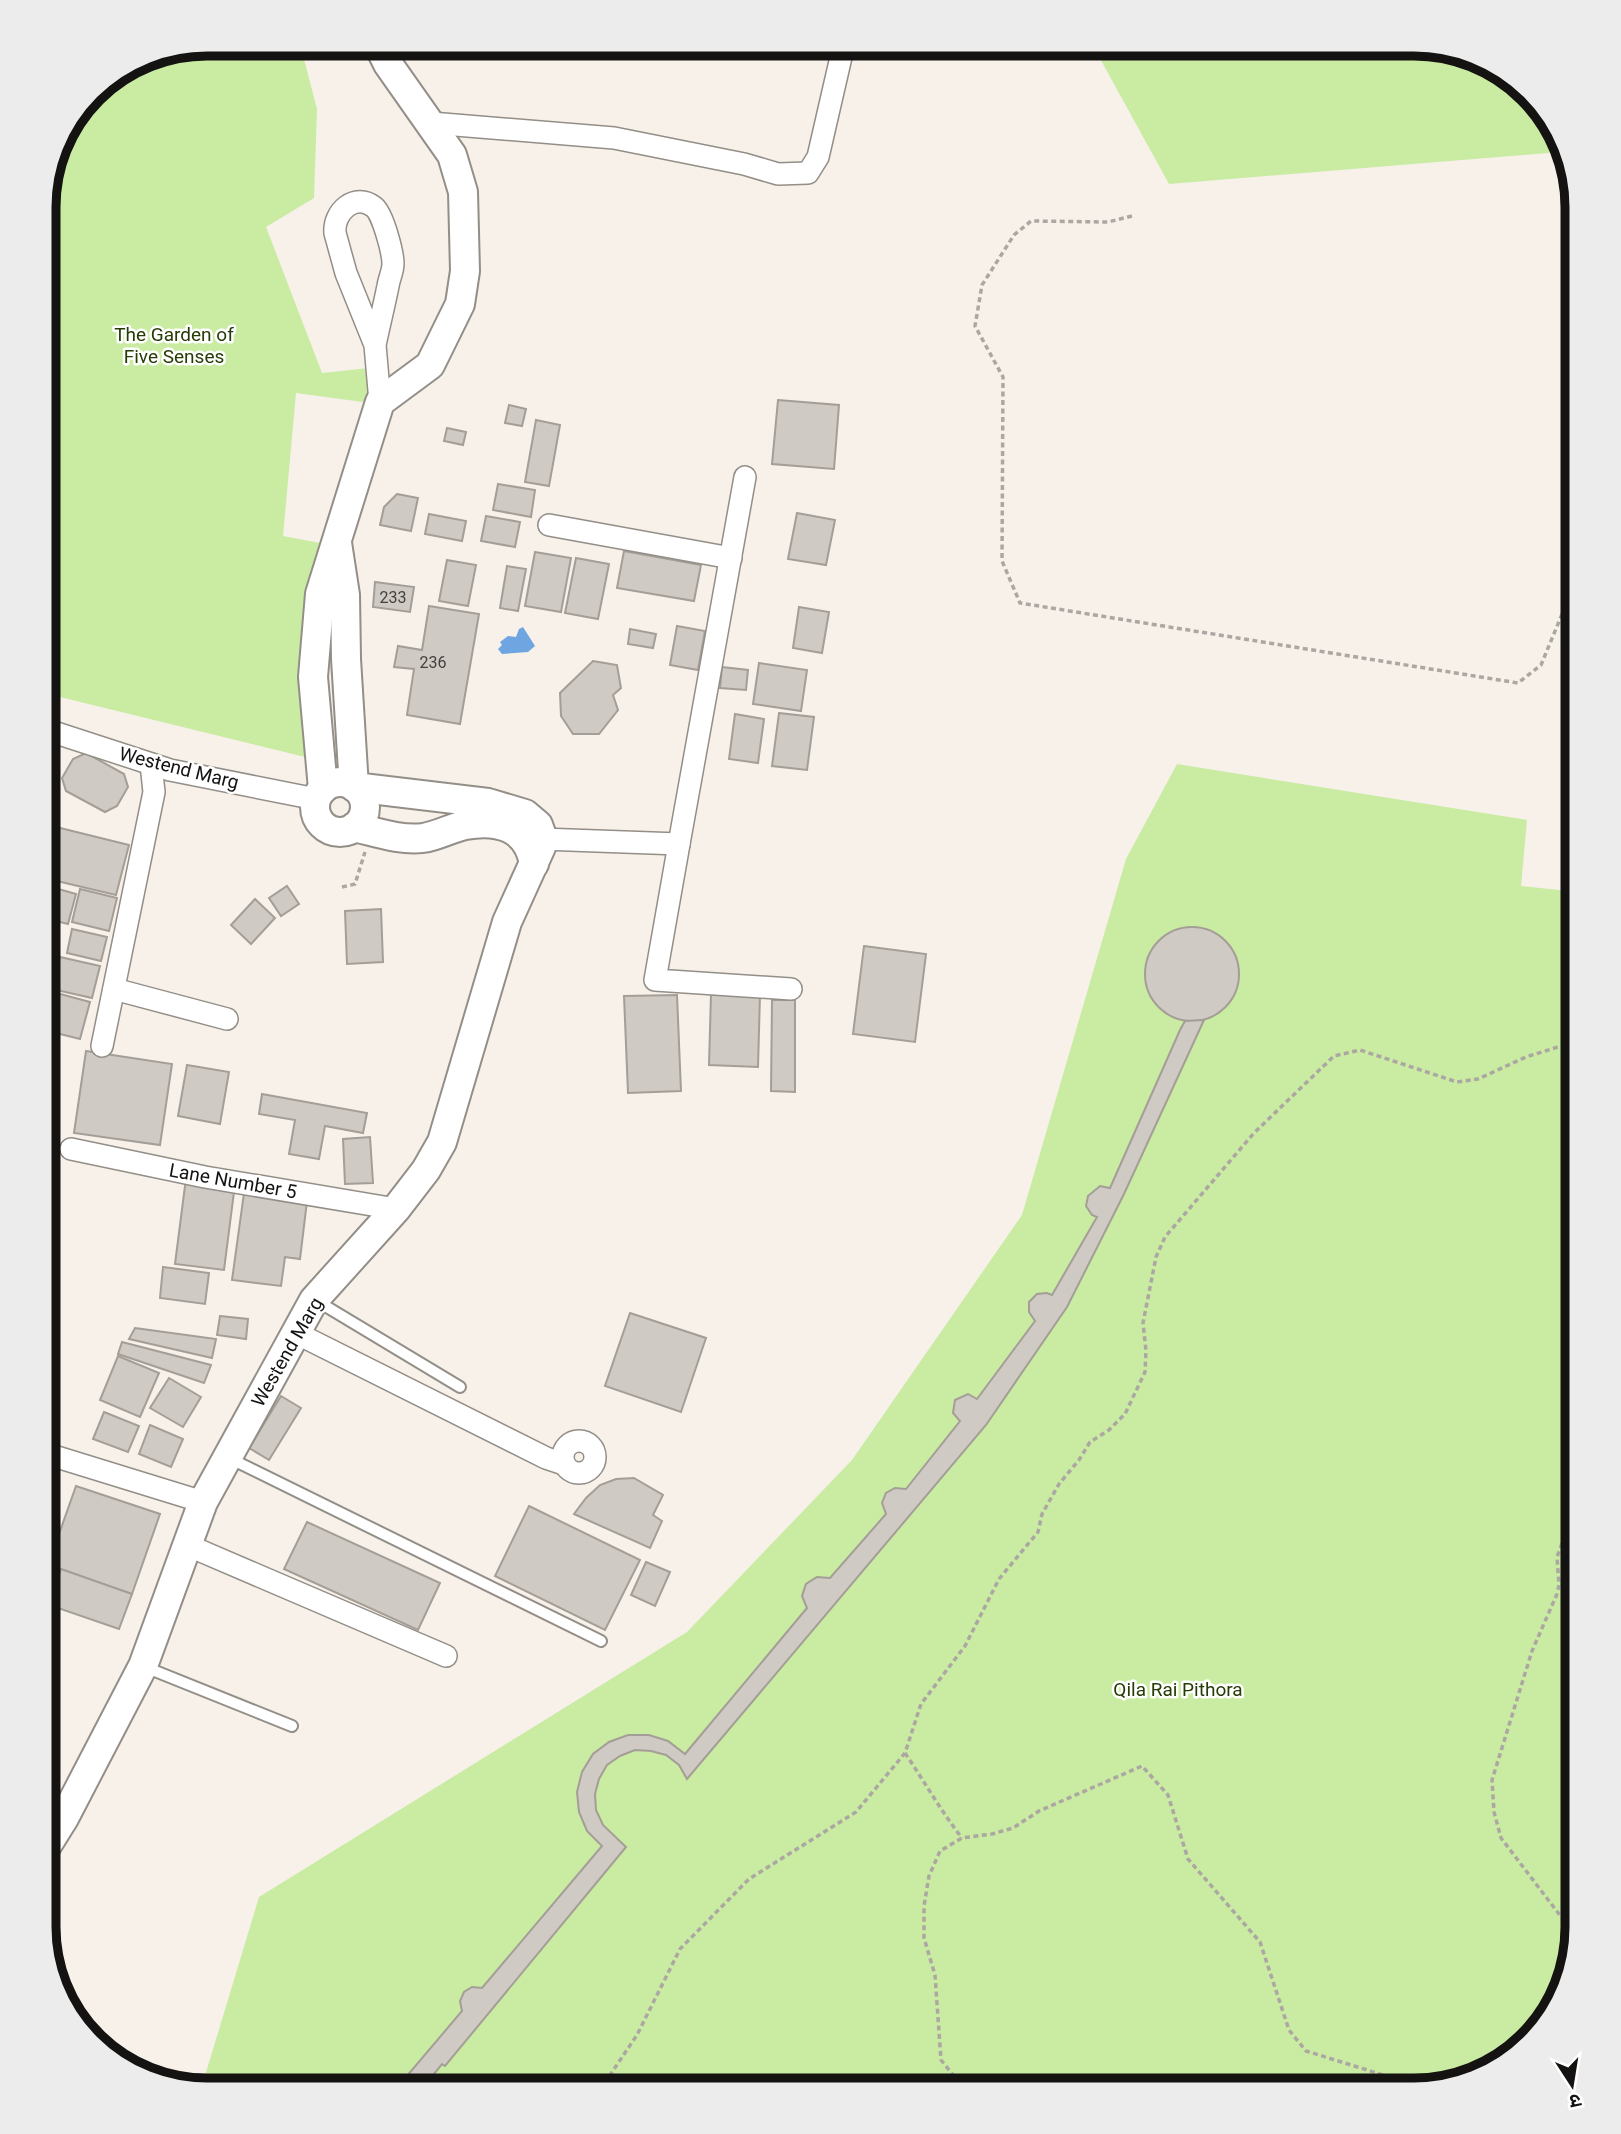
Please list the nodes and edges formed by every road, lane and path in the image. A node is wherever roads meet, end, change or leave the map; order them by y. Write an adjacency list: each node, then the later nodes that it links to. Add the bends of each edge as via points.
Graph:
1 (384, 56): 3 (street)
2 (841, 56): 3 (street, via 818,157 808,173 778,174 614,138)
3 (431, 123): 8 (street, via 452,155 463,192 465,271 460,304 430,365)
4 (1132, 216): 13 (path, via 1108,222 1031,221 1014,235 982,285 975,327 1003,377 1002,561 1020,603 1518,683 1541,665)
5 (393, 264): 6 (street, via 390,275 373,288 362,287); 6 (street, via 379,212 368,204 355,203 343,209 335,226); 7 (street)
6 (346, 273): 7 (street)
7 (375, 345): 8 (street)
8 (380, 402): 11 (street)
9 (745, 477): 12 (street)
10 (549, 526): 12 (street)
11 (337, 543): 16 (street, via 345,595); 17 (street, via 320,594 313,677)
12 (731, 558): 19 (street)
13 (1565, 607)
14 (56, 733): 15 (street, Westend Marg)
15 (151, 764): 17 (street, Westend Marg); 23 (street, via 154,792)
16 (354, 787): 17 (street, Westend Marg, via 338,782); 18 (street, via 365,803 363,817); 20 (street, Westend Marg, via 488,803 525,814 541,831)
17 (319, 794): 18 (street, via 315,811 324,827 336,832)
18 (354, 827): 20 (street, via 425,838 485,823 508,827)
19 (679, 844): 20 (street); 24 (street, via 655,980)
20 (538, 851): 29 (street, Westend Marg, via 507,922 442,1142)
21 (357, 878): 22 (path, via 355,884)
22 (342, 887)
23 (114, 989): 25 (street); 27 (street)
24 (791, 989)
25 (227, 1019)
26 (1565, 1045): 43 (path, via 1526,1056 1478,1079 1457,1082 1360,1050 1347,1051 1334,1056 1254,1133 1165,1237 1156,1257 1143,1324 1145,1372 1125,1414 1090,1442 1059,1485 1042,1514 1038,1532 999,1579 965,1646 921,1704)
27 (103, 1046)
28 (71, 1149): 29 (street, Lane Number 5)
29 (396, 1209): 30 (street, Westend Marg)
30 (314, 1300): 31 (street, Westend Marg); 32 (lane)
31 (296, 1333): 34 (street, Westend Marg); 35 (street)
32 (460, 1387)
33 (56, 1457): 36 (street)
34 (226, 1457): 36 (street, Westend Marg); 39 (lane)
35 (564, 1464)
36 (203, 1502): 38 (street, Westend Marg)
37 (1565, 1535): 46 (path, via 1557,1557 1557,1594 1532,1651 1491,1795 1501,1838)
38 (187, 1545): 40 (street); 41 (street, Westend Marg)
39 (601, 1641)
40 (446, 1656)
41 (143, 1666): 42 (lane); 44 (street, Westend Marg)
42 (292, 1726)
43 (905, 1753): 45 (path); 47 (path, via 856,1812 749,1879 680,1949 637,2035)
44 (56, 1811)
45 (962, 1838): 48 (path, via 940,1851 924,1906 924,1938 934,1975 941,2060); 49 (path, via 1013,1828 1039,1811 1142,1766 1168,1795 1188,1859 1260,1942 1289,2030 1306,2051)
46 (1565, 1922)
47 (608, 2078)
48 (955, 2078)
49 (1393, 2078)

